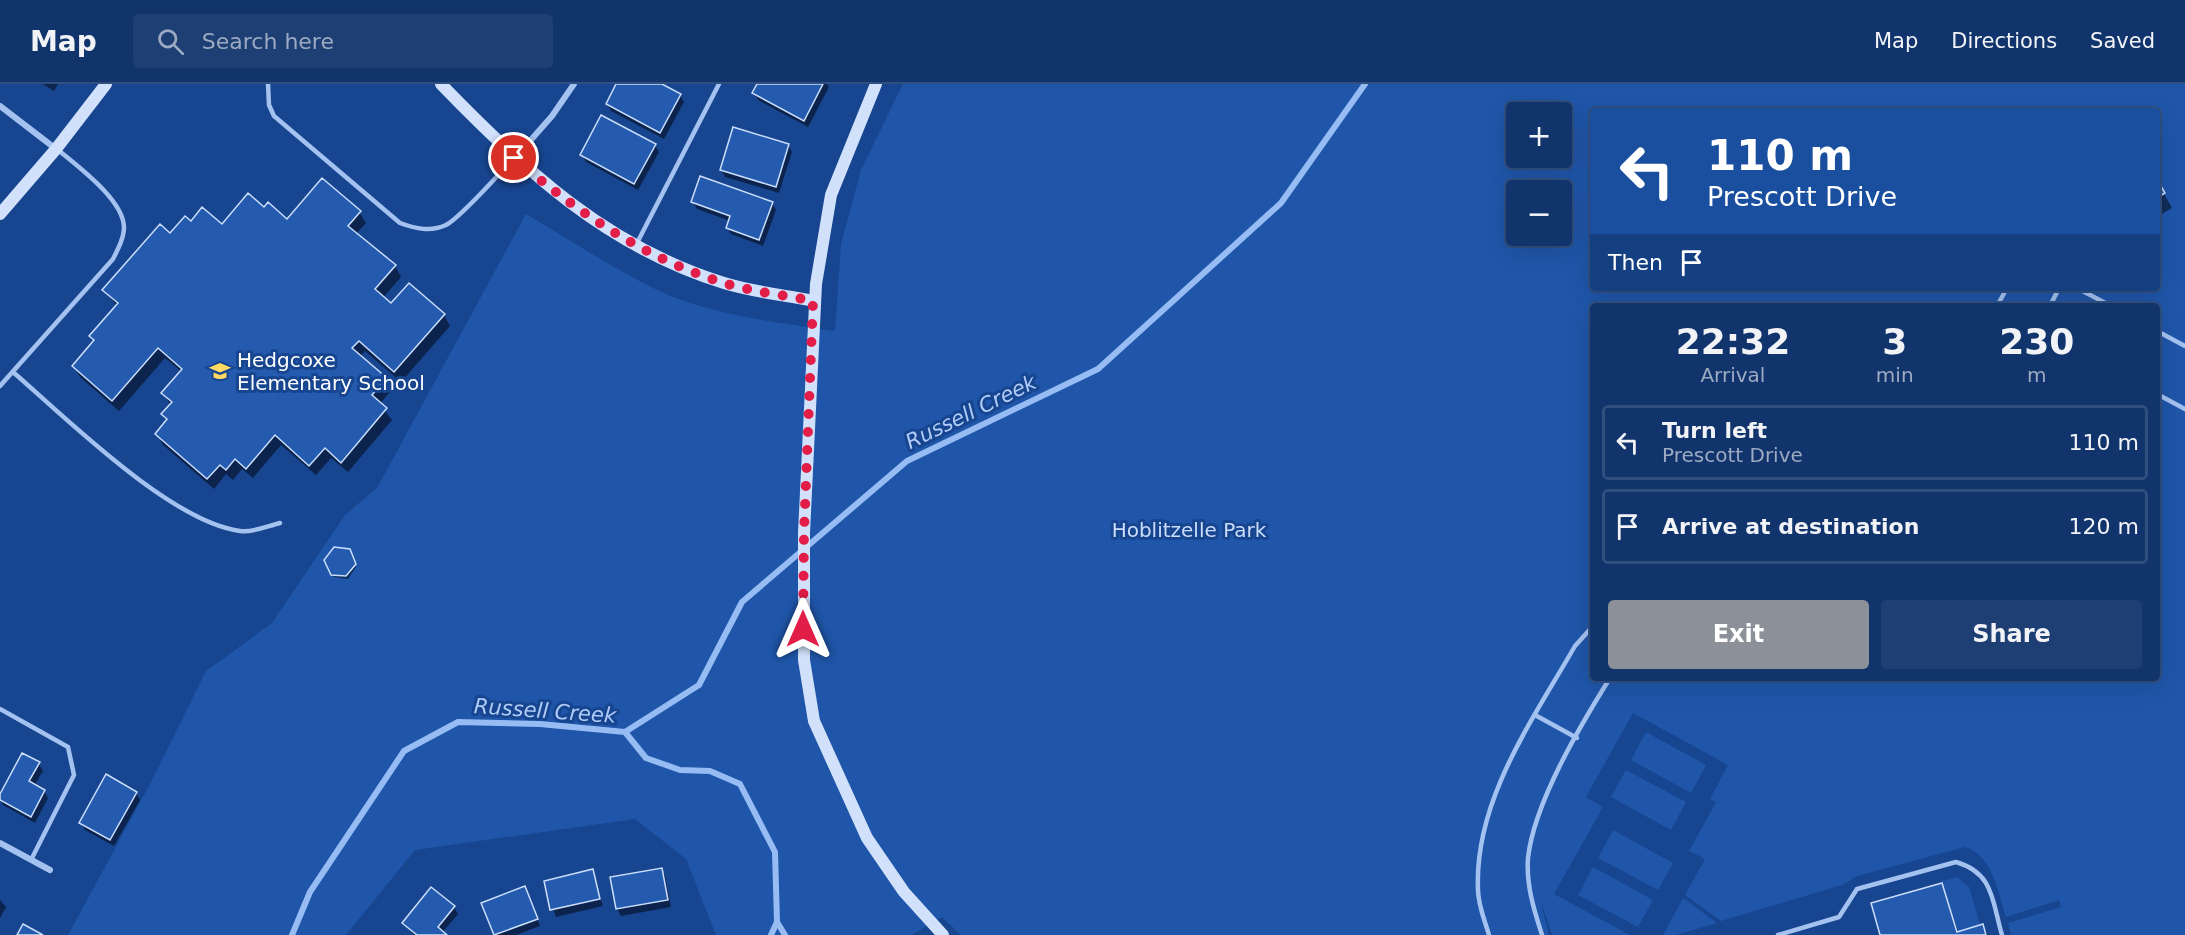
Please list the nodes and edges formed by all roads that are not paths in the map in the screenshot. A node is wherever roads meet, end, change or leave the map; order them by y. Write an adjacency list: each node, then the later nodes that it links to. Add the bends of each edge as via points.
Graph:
1 (106, 84): 8 (street)
2 (268, 84): 9 (lane, via 274,116 400,223 416,230 448,224)
3 (441, 84): 9 (street)
4 (574, 84): 9 (street, via 552,116)
5 (719, 84): 11 (lane)
6 (876, 84): 13 (street, via 831,195)
7 (0, 106): 8 (street)
8 (56, 149): 10 (street); 17 (lane, via 90,177 118,211 124,227 121,243 113,259)
9 (514, 158): 11 (street, via 565,201)
10 (0, 214)
11 (636, 245): 13 (street, via 665,261 725,284)
12 (2083, 291): 14 (lane)
13 (813, 301): 30 (street, via 804,646 814,721 867,838 904,892)
14 (2105, 303)
15 (2160, 333): 16 (lane)
16 (2185, 346)
17 (13, 372): 18 (lane); 21 (lane, via 146,484 213,525 242,532)
18 (0, 386)
19 (2160, 396): 20 (lane)
20 (2185, 410)
21 (280, 523)
22 (1590, 629): 25 (lane, via 1575,646)
23 (1608, 681): 26 (lane)
24 (0, 709): 28 (lane, via 68,747 74,775)
25 (1535, 715): 26 (lane); 31 (lane, via 1494,795 1478,852 1478,893)
26 (1577, 738): 32 (lane, via 1534,825 1528,860 1530,896)
27 (0, 843): 28 (street)
28 (32, 860): 29 (street)
29 (50, 870)
30 (943, 935)
31 (1489, 935)
32 (1542, 935)
33 (1778, 935): 34 (lane, via 1839,917 1857,889 1956,862 1982,875)
34 (2002, 935)

